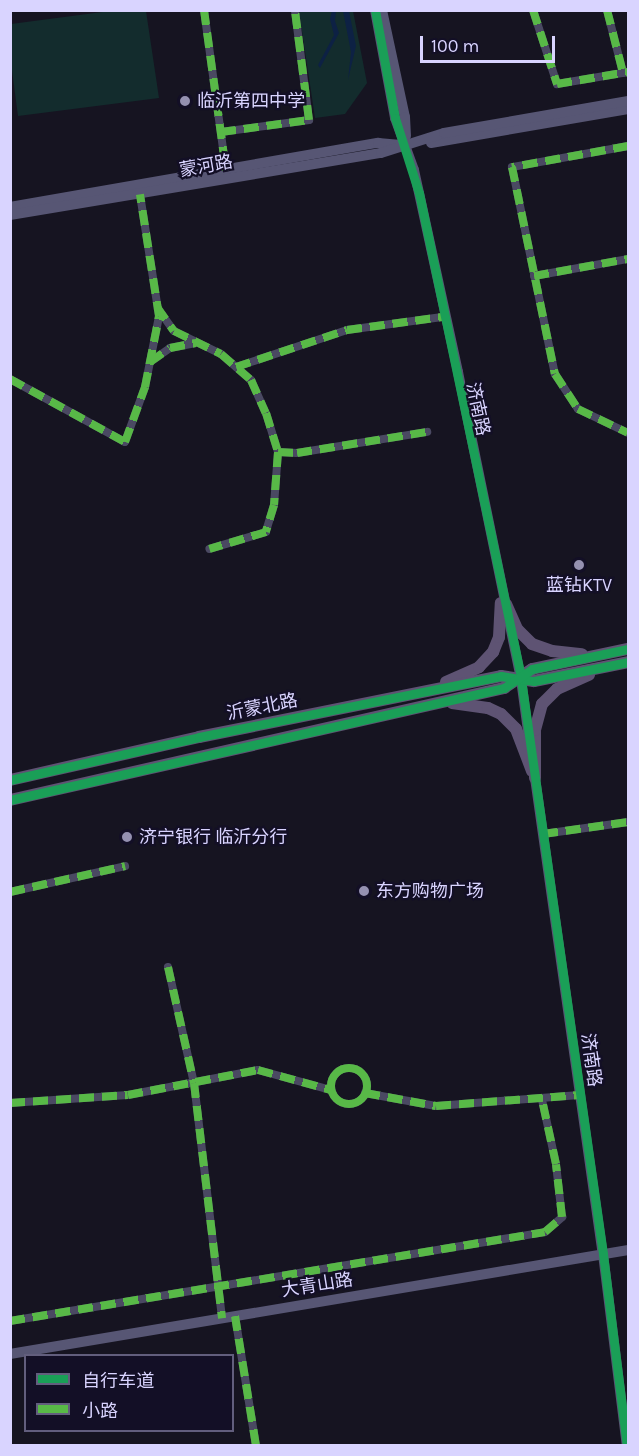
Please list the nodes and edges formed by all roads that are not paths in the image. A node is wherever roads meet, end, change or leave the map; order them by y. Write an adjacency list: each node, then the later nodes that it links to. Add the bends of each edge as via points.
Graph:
1 (204, 10): 10 (street)
2 (295, 10): 10 (street, via 309,120)
3 (375, 10): 11 (street, 济南路, via 395,118)
4 (382, 10): 11 (street, 济南路, via 405,117)
5 (533, 10): 7 (street, via 557,84)
6 (607, 10): 7 (street)
7 (626, 73)
8 (628, 101): 11 (street, 蒙河路, via 444,134)
9 (628, 109): 11 (street, 蒙河路)
10 (221, 132): 13 (street)
11 (406, 146): 13 (street, 蒙河路, via 378,143); 14 (street, 蒙河路); 20 (street, 济南路); 29 (street, 济南路, via 427,227)
12 (628, 146): 18 (street, via 512,167)
13 (226, 171): 15 (street, 蒙河路)
14 (140, 194): 16 (street, 蒙河路); 19 (street)
15 (10, 207)
16 (10, 215)
17 (628, 259): 18 (street)
18 (534, 276): 26 (street, via 555,374 578,409)
19 (157, 308): 21 (street, via 174,331); 22 (street, via 159,316)
20 (442, 317): 23 (street, via 347,330); 29 (street, 济南路)
21 (196, 343): 22 (street, via 170,348); 23 (street, via 221,354)
22 (150, 362): 24 (street, via 125,442)
23 (236, 368): 27 (street, via 250,381)
24 (10, 379)
25 (427, 432): 27 (street, via 297,453)
26 (628, 433)
27 (279, 452): 28 (street, via 274,505 266,532)
28 (209, 549)
29 (503, 604): 31 (main road, via 517,629 532,644); 33 (street, 济南路, via 511,653); 34 (main road, via 493,652 479,667)
30 (628, 649): 31 (main road, 沂蒙北路)
31 (608, 660): 32 (main road, 沂蒙北路); 33 (main road, 沂蒙北路, via 534,681); 35 (main road, via 557,689 542,704 535,730)
32 (628, 662)
33 (520, 679): 34 (main road, 沂蒙北路, via 501,676); 35 (street, 济南路)
34 (428, 697): 35 (main road, via 501,714 516,729); 36 (main road, 沂蒙北路, via 199,737); 37 (main road, 沂蒙北路)
35 (535, 778): 39 (street, 济南路)
36 (10, 780)
37 (10, 800)
38 (628, 822): 39 (street)
39 (543, 834): 46 (street, 济南路)
40 (125, 866): 41 (street)
41 (10, 892)
42 (168, 967): 43 (street)
43 (194, 1083): 44 (street, via 258,1070); 48 (street, via 128,1095); 51 (street)
44 (331, 1090): 45 (street, via 339,1101 349,1104); 45 (street, via 336,1073 353,1068 364,1076)
45 (365, 1093): 47 (street, via 436,1107)
46 (580, 1095): 47 (street); 50 (street, 济南路)
47 (542, 1100): 51 (street, via 556,1164 562,1217 545,1232)
48 (10, 1102)
49 (628, 1250): 50 (street, 大青山路)
50 (603, 1254): 52 (street, 大青山路); 57 (street, 济南路)
51 (219, 1286): 53 (street); 54 (street)
52 (235, 1316): 53 (street, 大青山路); 56 (street)
53 (222, 1318): 55 (street, 大青山路)
54 (10, 1321)
55 (10, 1353)
56 (256, 1446)
57 (627, 1446)

